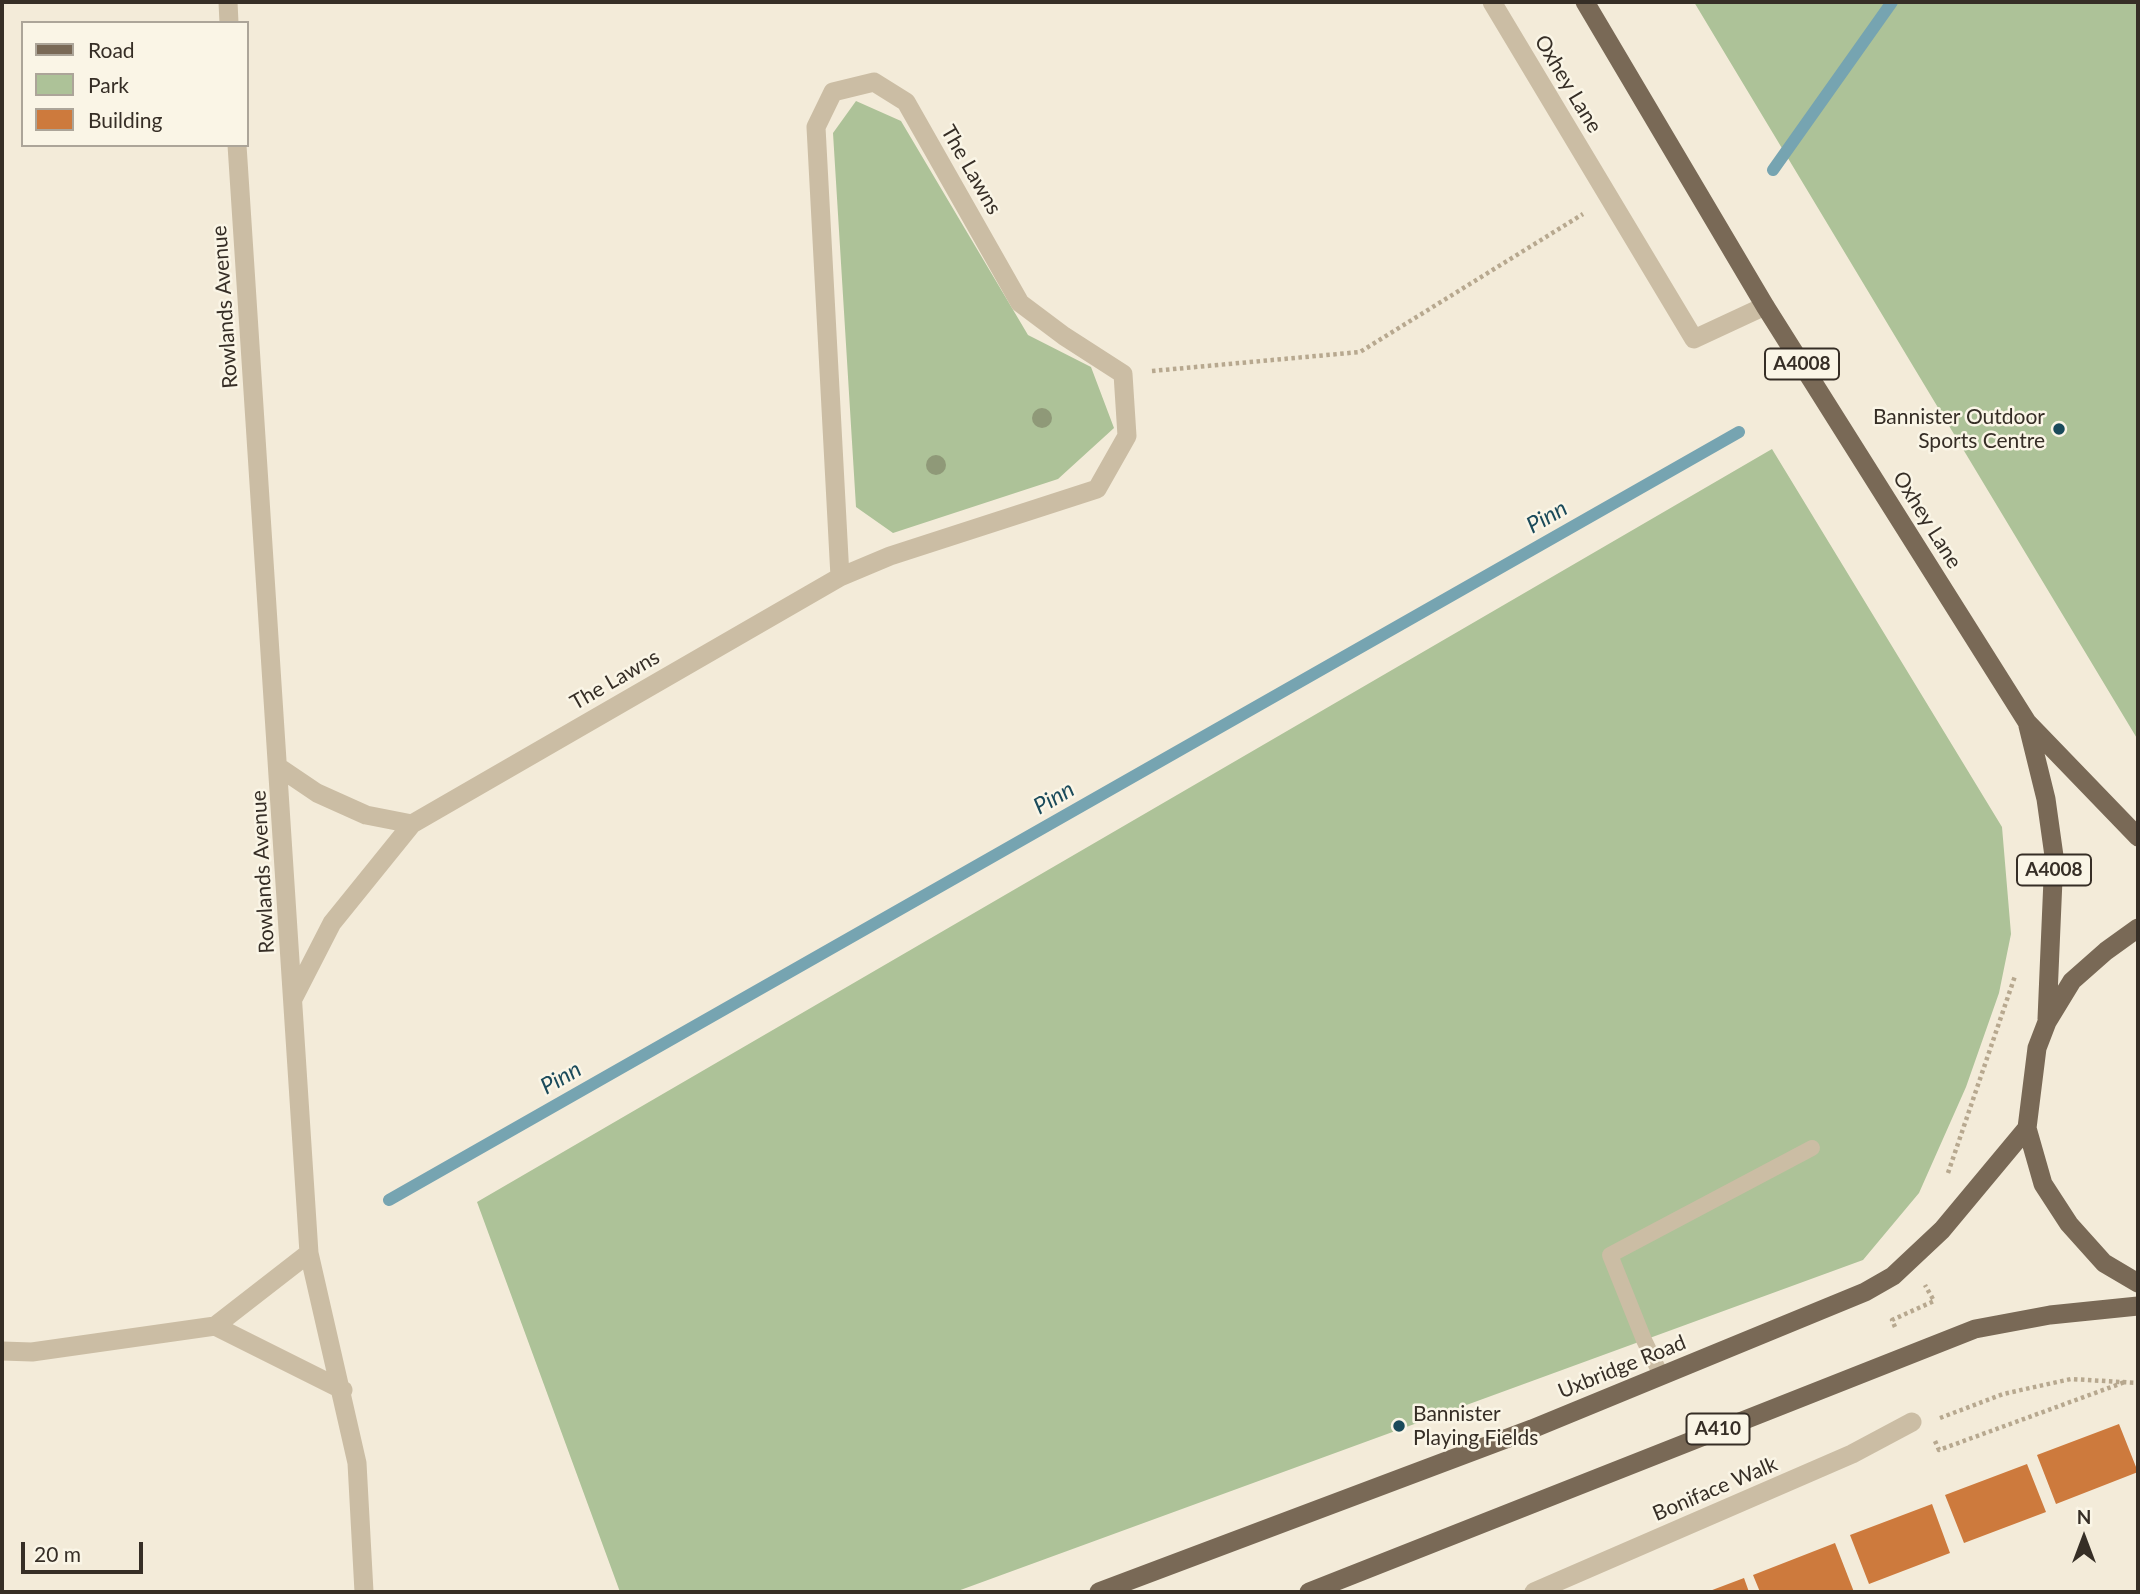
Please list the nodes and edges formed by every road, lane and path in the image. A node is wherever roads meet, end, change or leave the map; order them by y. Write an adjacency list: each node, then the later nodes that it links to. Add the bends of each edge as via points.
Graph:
1 (228, 2): 4 (street)
2 (1492, 2): 6 (street, Oxhey Lane)
3 (1585, 2): 7 (main road, Oxhey Lane / A4008)
4 (229, 21)
5 (237, 147): 11 (street, Rowlands Avenue)
6 (1611, 197): 7 (street, Oxhey Lane, via 1694,339); 8 (path, via 1360,352)
7 (1765, 306): 10 (main road, Oxhey Lane / A4008)
8 (1123, 374): 9 (street, The Lawns, via 1127,436 1097,489 890,556); 9 (street, The Lawns, via 1020,303 906,102 874,82 834,92 817,127)
9 (840, 577): 12 (street, The Lawns)
10 (2026, 722): 13 (main road, Oxhey Lane / A4008); 17 (main road, Oxhey Lane / A4008, via 2046,799 2054,856)
11 (280, 768): 12 (street, via 317,793 366,815); 16 (street, Rowlands Avenue)
12 (412, 824): 16 (street, via 332,923)
13 (2138, 837)
14 (2138, 928): 17 (main road, via 2073,981)
15 (2018, 962): 20 (path)
16 (293, 999): 21 (street, Rowlands Avenue)
17 (2047, 1022): 18 (main road, via 2037,1048)
18 (2027, 1128): 22 (main road, via 2043,1184 2069,1224 2104,1263); 28 (main road, Uxbridge Road, via 1942,1230 1893,1276 1865,1292)
19 (1812, 1148): 28 (lane, via 1611,1255)
20 (1945, 1181)
21 (309, 1253): 25 (street); 31 (street, Rowlands Avenue)
22 (2138, 1283)
23 (1925, 1285): 26 (path, via 1934,1301 1892,1320)
24 (2138, 1306): 37 (main road, A410, via 1975,1329)
25 (215, 1326): 27 (street, via 32,1352); 31 (street)
26 (1896, 1331)
27 (2, 1351)
28 (1661, 1375): 36 (main road, Uxbridge Road, via 1532,1429)
29 (2125, 1382): 30 (path); 32 (path, via 2071,1379 2003,1394); 34 (path, via 1939,1450)
30 (2138, 1383)
31 (342, 1390): 35 (street, Rowlands Avenue, via 357,1463)
32 (1941, 1418)
33 (1912, 1422): 38 (street, Boniface Walk, via 1852,1454)
34 (1931, 1431)
35 (363, 1592)
36 (1099, 1592)
37 (1309, 1592)
38 (1534, 1592)

